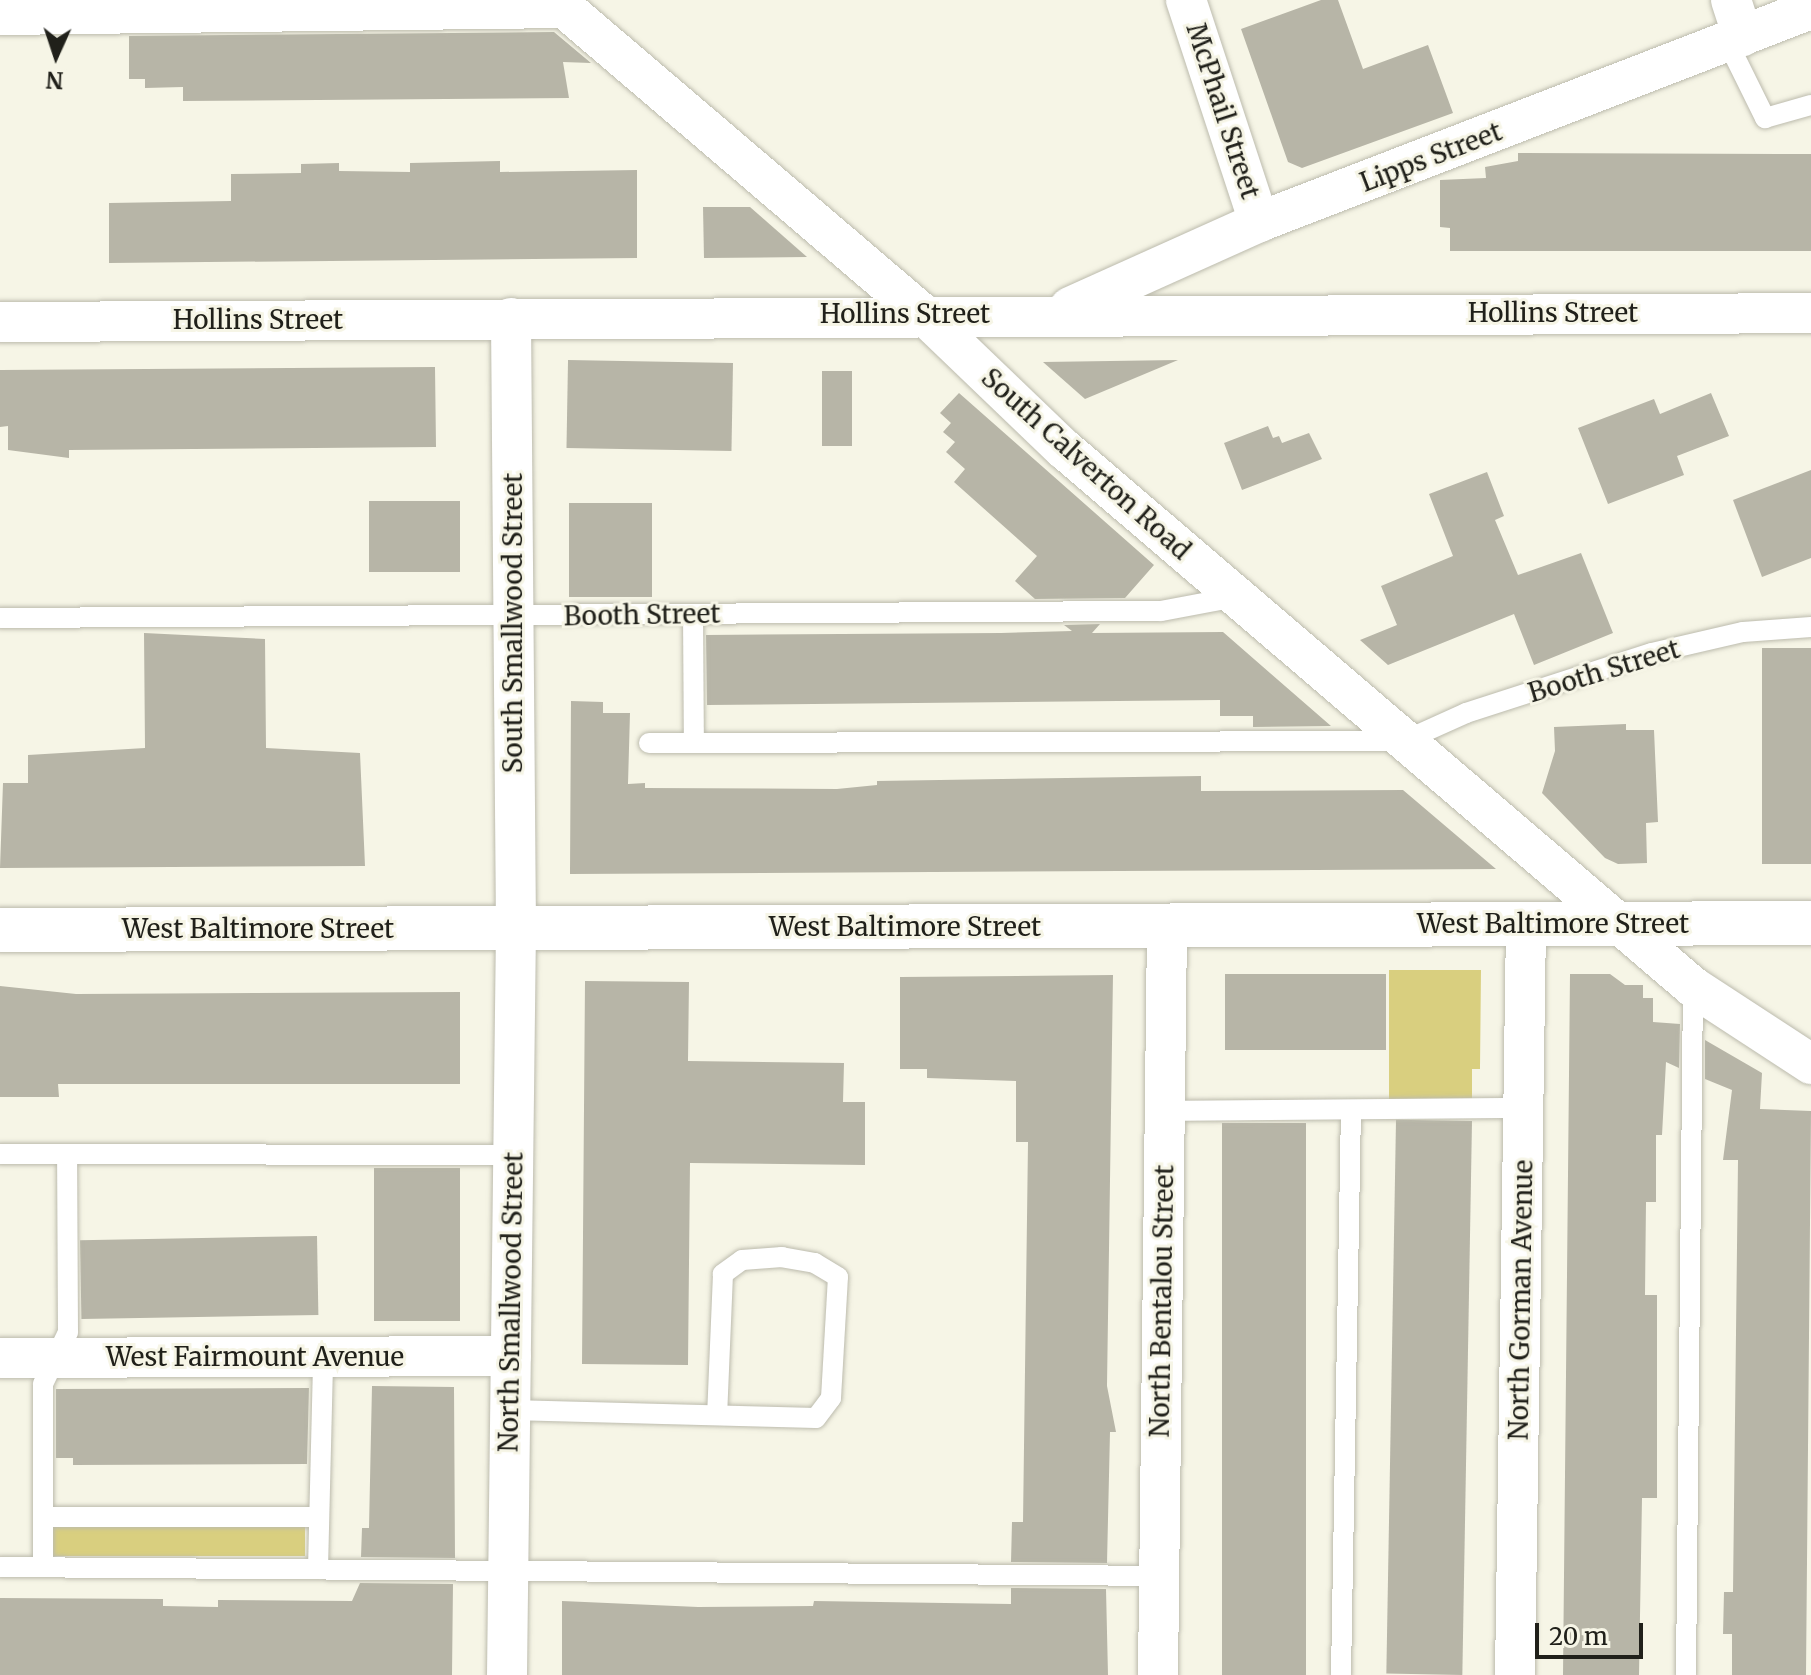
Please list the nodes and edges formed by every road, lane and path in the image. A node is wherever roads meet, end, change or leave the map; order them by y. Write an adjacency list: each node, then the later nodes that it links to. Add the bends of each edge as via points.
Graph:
1 (1186, 0): 8 (street, McPhail Street)
2 (559, 4): 3 (street); 10 (street, South Calverton Road)
3 (123, 7): 5 (street)
4 (1811, 9): 6 (street, Lipps Street)
5 (0, 15)
6 (1734, 26): 7 (lane, via 1765,118); 8 (street, Lipps Street)
7 (1811, 105)
8 (1259, 222): 11 (street, Lipps Street)
9 (1811, 313): 11 (street, Hollins Street)
10 (923, 314): 11 (street, Hollins Street); 12 (street, Hollins Street); 14 (street, South Calverton Road, via 1064,449)
11 (1055, 314)
12 (511, 318): 13 (street, Hollins Street); 16 (street, South Smallwood Street)
13 (0, 322)
14 (1236, 597): 15 (lane, Booth Street, via 1161,611); 19 (street, South Calverton Road)
15 (693, 614): 16 (lane, Booth Street); 21 (lane)
16 (513, 617): 17 (lane, Booth Street); 26 (street, South Smallwood Street)
17 (0, 618)
18 (1811, 627): 19 (lane, Booth Street, via 1743,632 1652,653 1466,713)
19 (1404, 741): 21 (lane); 23 (street, South Calverton Road)
20 (649, 743): 21 (lane)
21 (694, 743)
22 (1811, 923): 23 (main road, West Baltimore Street)
23 (1619, 924): 24 (main road, West Baltimore Street); 28 (street, South Calverton Road)
24 (1526, 925): 25 (main road, West Baltimore Street); 30 (street, North Gorman Avenue)
25 (1167, 926): 26 (main road, West Baltimore Street); 32 (street, North Bentalou Street)
26 (516, 929): 27 (main road, West Baltimore Street); 35 (street, North Smallwood Street)
27 (0, 930)
28 (1693, 987): 29 (street, South Calverton Road); 53 (lane)
29 (1811, 1064)
30 (1523, 1108): 31 (lane); 52 (street, North Gorman Avenue)
31 (1351, 1110): 32 (lane); 51 (lane)
32 (1165, 1111): 48 (street, North Bentalou Street)
33 (0, 1154): 34 (lane)
34 (67, 1154): 35 (lane); 39 (lane, via 68,1332)
35 (513, 1155): 36 (street, North Smallwood Street)
36 (511, 1356): 37 (street, West Fairmount Avenue); 40 (street, North Smallwood Street)
37 (323, 1357): 39 (street, West Fairmount Avenue); 43 (lane)
38 (0, 1358): 39 (street, West Fairmount Avenue)
39 (55, 1358): 42 (lane, via 43,1384)
40 (510, 1410): 41 (lane); 47 (street, North Smallwood Street)
41 (717, 1415): 41 (lane, via 816,1418 831,1398 838,1277 815,1263 782,1257 742,1260 723,1274)
42 (43, 1517): 43 (lane); 45 (lane)
43 (319, 1517): 46 (lane)
44 (0, 1567): 45 (lane)
45 (43, 1567): 46 (lane)
46 (318, 1569): 47 (lane)
47 (508, 1571): 48 (lane); 49 (street, North Smallwood Street)
48 (1159, 1576): 50 (street, North Bentalou Street)
49 (507, 1675)
50 (1158, 1675)
51 (1341, 1675)
52 (1515, 1675)
53 (1686, 1675)

